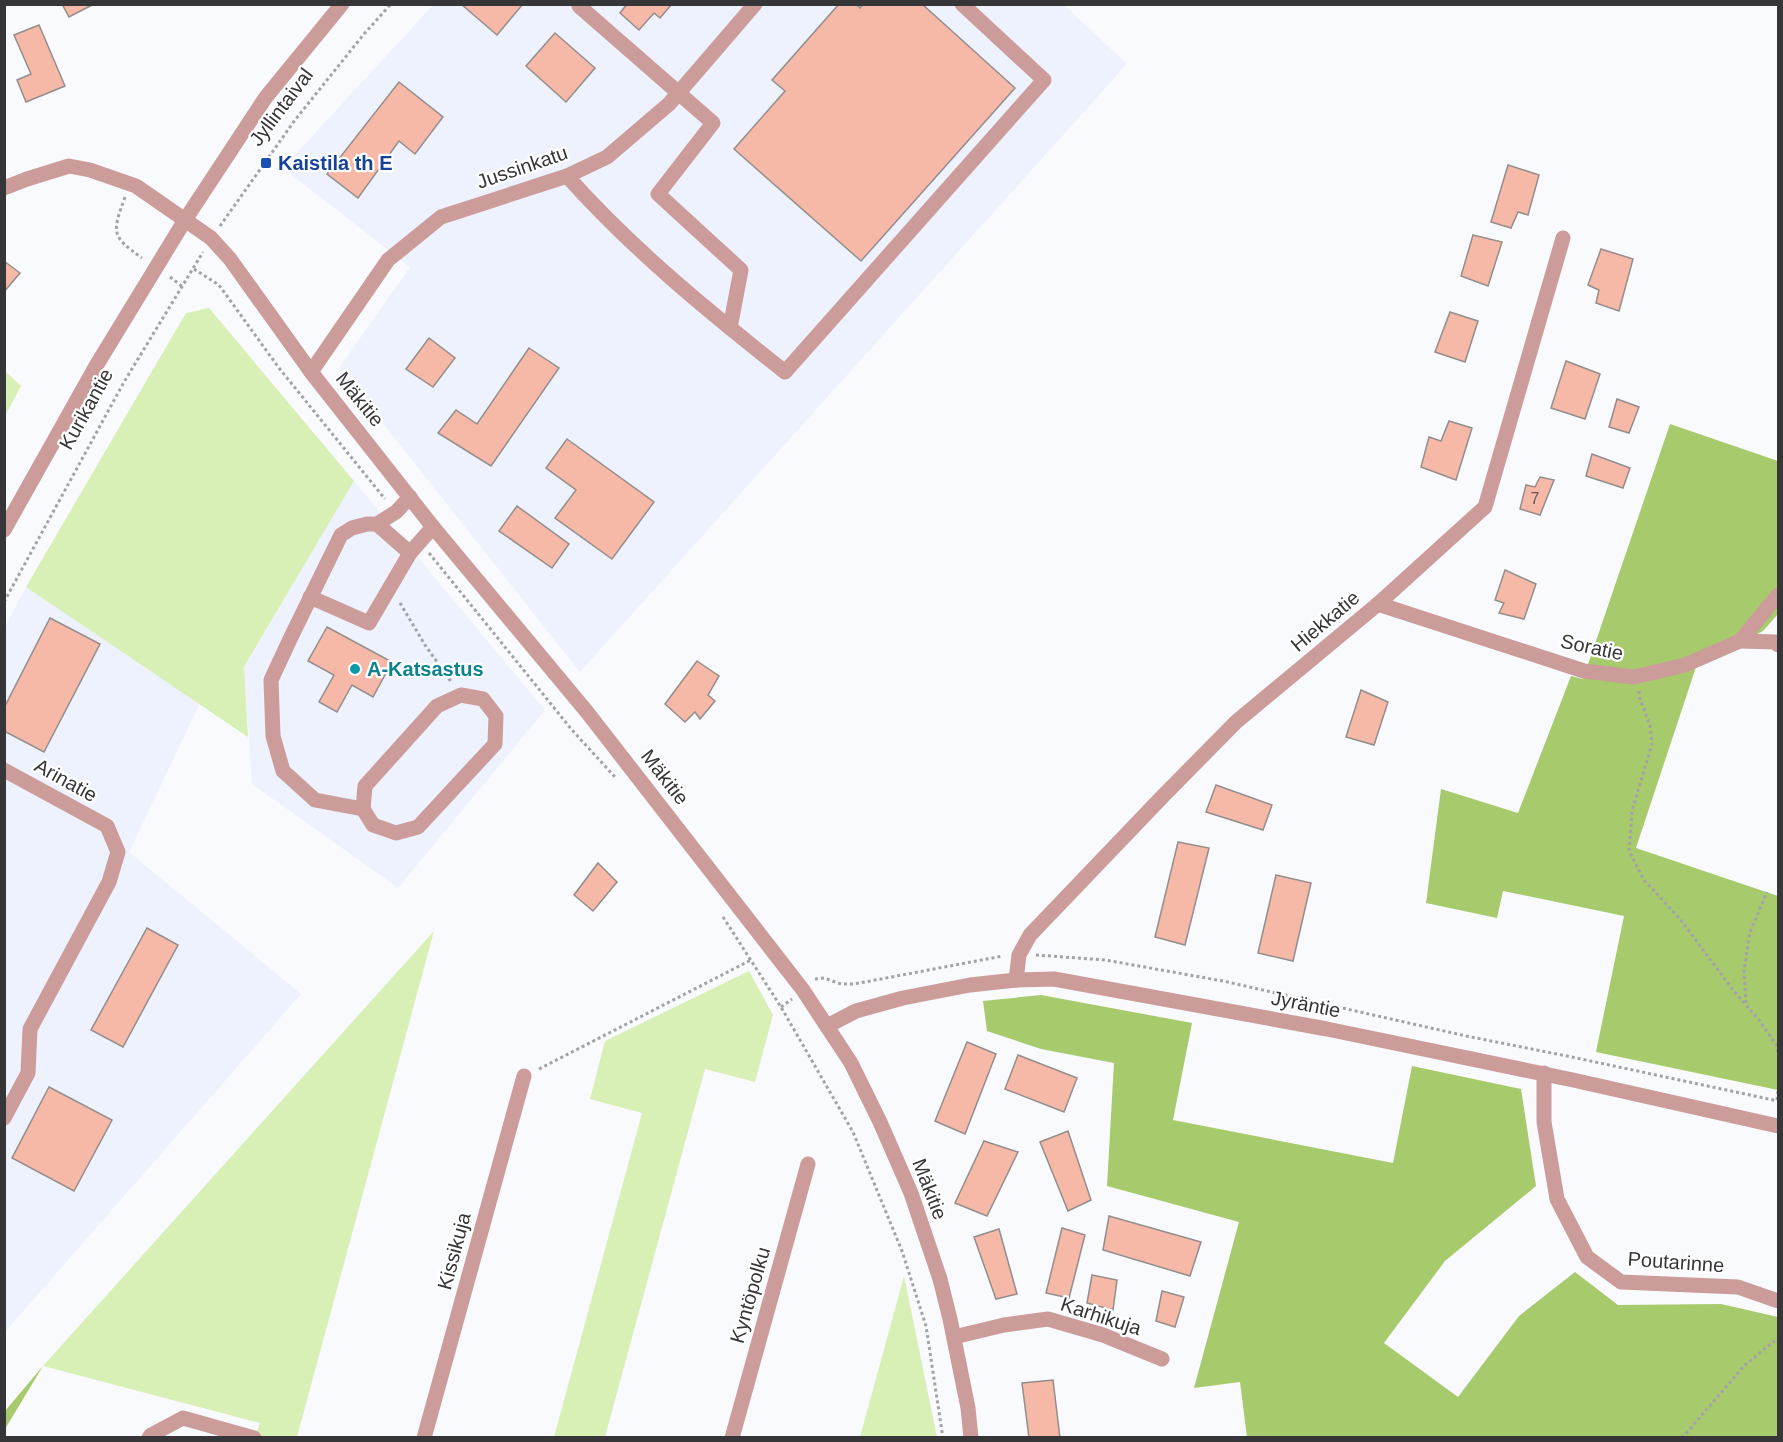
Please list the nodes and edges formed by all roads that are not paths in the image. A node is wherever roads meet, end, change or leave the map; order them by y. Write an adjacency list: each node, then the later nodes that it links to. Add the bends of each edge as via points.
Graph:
1 (342, 4): 8 (street, Jyllintaival, via 266,97)
2 (755, 4): 5 (street, Jussinkatu)
3 (962, 4): 10 (street, via 1044,80 785,372)
4 (579, 6): 5 (street)
5 (679, 93): 6 (street, Jussinkatu, via 607,157); 10 (street, via 713,123 658,194 741,270)
6 (567, 176): 10 (street, via 604,216); 11 (street, Jussinkatu, via 441,217 388,260)
7 (4, 188): 8 (street, Mäkitie, via 69,166 130,183)
8 (185, 220): 11 (street, Mäkitie, via 211,238 230,259); 15 (street, Kurikantie, via 96,366)
9 (1563, 238): 19 (street, Hiekkatie, via 1485,507)
10 (730, 328)
11 (311, 372): 12 (street, Mäkitie)
12 (410, 497): 13 (street); 14 (street, Mäkitie)
13 (377, 524): 16 (street); 18 (street, via 352,528 341,535)
14 (433, 527): 16 (street); 25 (street, Mäkitie, via 587,712)
15 (4, 530)
16 (414, 547): 18 (street, via 369,623)
17 (1779, 595): 20 (street, Soratie)
18 (310, 597): 23 (street, via 271,680 273,736 283,771 315,800)
19 (1378, 604): 20 (street, Soratie, via 1584,671 1634,677 1685,665); 24 (street, Hiekkatie, via 1236,722 1163,796 1030,935 1019,955)
20 (1740, 641): 21 (street)
21 (1779, 645)
22 (4, 770): 28 (street, Arinatie, via 107,826 118,852 109,882 30,1029 27,1073)
23 (363, 809): 23 (street, via 374,825 396,833 418,827 495,744 496,716 483,699 460,695 437,706 365,786)
24 (1016, 980): 25 (street, Jyräntie, via 903,998 856,1011); 26 (street, Jyräntie, via 1053,979)
25 (827, 1026): 32 (street, Mäkitie, via 851,1063 911,1193 940,1279)
26 (1544, 1073): 29 (street, Jyräntie); 31 (street, Poutarinne, via 1544,1122 1557,1199 1587,1257 1621,1282 1738,1287)
27 (524, 1076): 36 (street, Kissikuja)
28 (4, 1118)
29 (1779, 1126)
30 (808, 1164): 37 (street, Kyntöpolku)
31 (1779, 1301)
32 (954, 1337): 33 (street, Karhikuja, via 1048,1319); 38 (street, Mäkitie)
33 (1162, 1359)
34 (149, 1437): 35 (street, via 183,1418)
35 (254, 1437)
36 (424, 1437)
37 (732, 1437)
38 (971, 1437)

